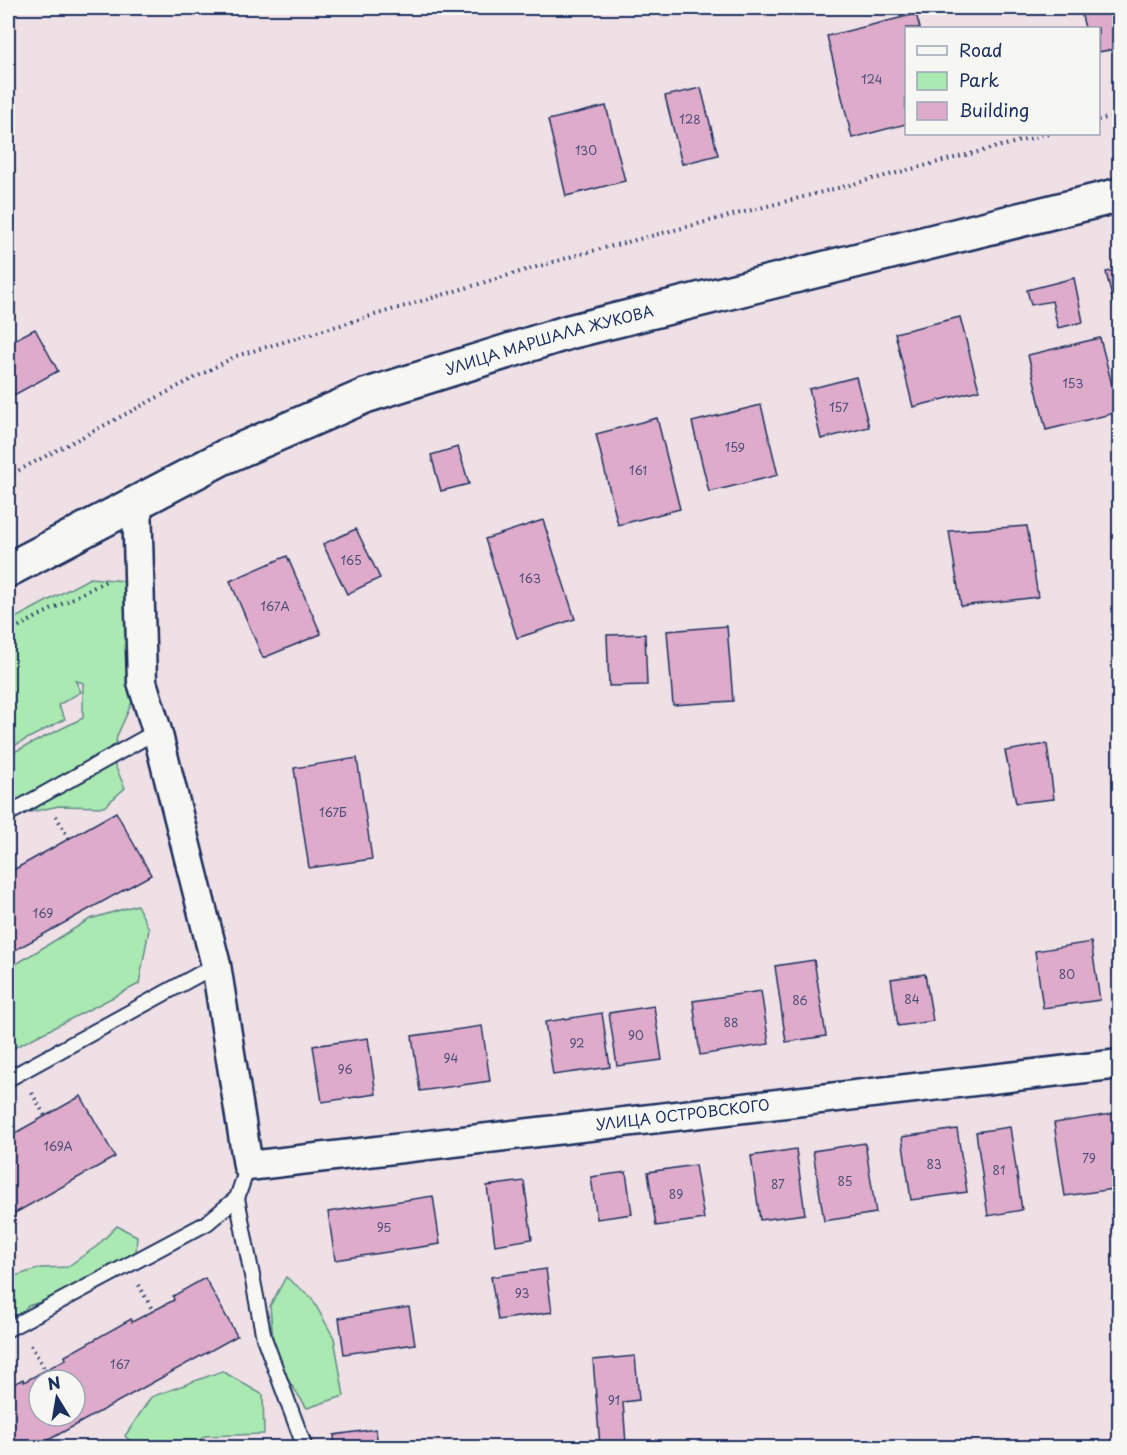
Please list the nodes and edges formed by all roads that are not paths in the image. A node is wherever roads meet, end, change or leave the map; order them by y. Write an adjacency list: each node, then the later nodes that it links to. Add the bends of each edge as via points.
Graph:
1 (1119, 195): 2 (main road, УЛИЦА МАРШАЛА ЖУКОВА, via 546,339 365,396 224,457)
2 (137, 502): 3 (main road, УЛИЦА МАРШАЛА ЖУКОВА); 4 (street, via 142,682)
3 (8, 570)
4 (157, 731): 5 (lane); 6 (street)
5 (8, 814)
6 (216, 965): 8 (lane); 9 (street)
7 (1119, 1064): 9 (street, УЛИЦА ОСТРОВСКОГО)
8 (8, 1079)
9 (248, 1166): 10 (lane)
10 (237, 1198): 11 (lane, via 207,1223); 12 (lane, via 264,1338)
11 (8, 1329)
12 (305, 1448)

